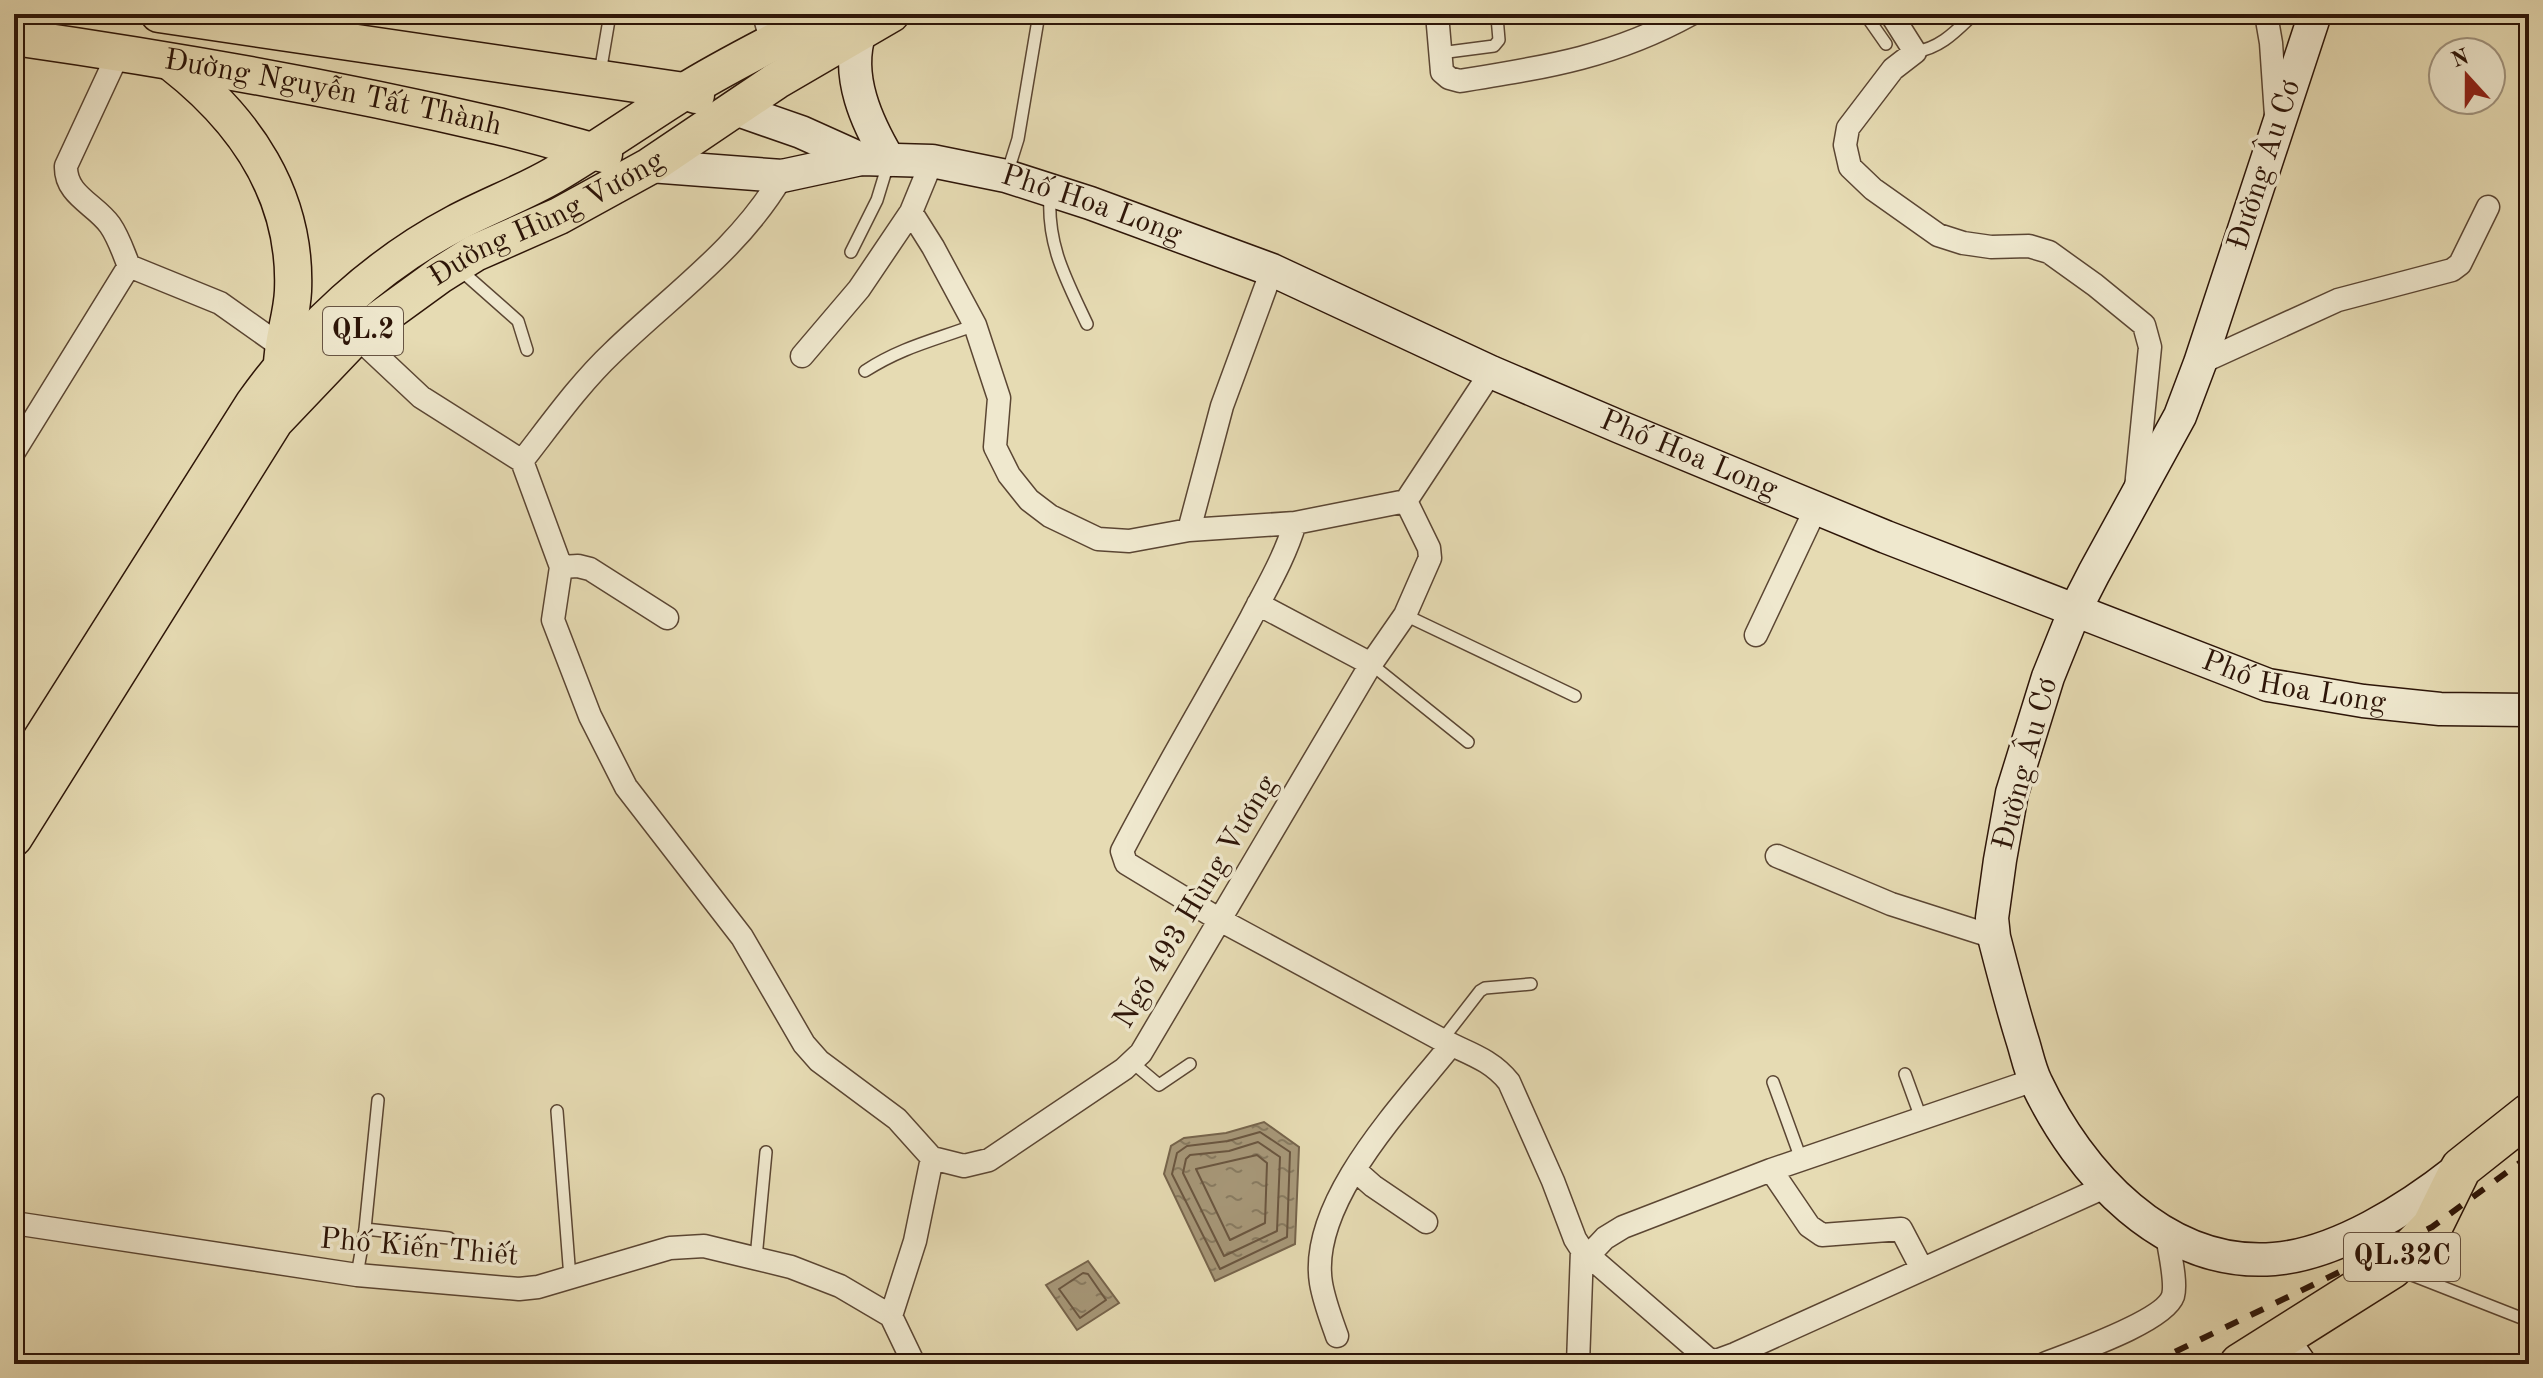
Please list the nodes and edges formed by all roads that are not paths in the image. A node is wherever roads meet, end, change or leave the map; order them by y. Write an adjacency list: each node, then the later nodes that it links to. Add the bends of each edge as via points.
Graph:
1 (610, 14): 23 (lane)
2 (826, 14): 15 (main road, Đường Hùng Vương / QL.2)
3 (891, 14): 16 (main road, Đường Hùng Vương / QL.2)
4 (1039, 14): 32 (lane, via 1018,139)
5 (1484, 14): 14 (lane)
6 (1494, 14): 21 (lane, via 1499,40 1494,46)
7 (1691, 14): 21 (street, via 1627,46 1507,74 1449,78 1442,72)
8 (1865, 14): 18 (lane)
9 (1891, 14): 20 (street)
10 (1974, 14): 20 (lane, via 1942,43)
11 (2266, 14): 26 (street)
12 (2315, 14): 26 (street, Đường Âu Cơ)
13 (178, 15): 22 (main road); 23 (main road, Đường Nguyễn Tất Thành, via 308,30)
14 (1437, 17): 21 (street)
15 (768, 29): 24 (main road, Đường Hùng Vương / QL.2)
16 (860, 32): 25 (main road, Đường Hùng Vương / QL.2); 28 (street, via 855,53 858,86)
17 (14, 37): 19 (main road, Đường Nguyễn Tất Thành)
18 (1886, 44)
19 (119, 52): 22 (main road, Đường Nguyễn Tất Thành); 38 (street, via 66,166 66,178 108,222)
20 (1915, 52): 51 (street, via 1893,69 1848,128 1850,167 1938,235 1963,243 2049,252 2144,325 2150,347)
21 (1440, 53)
22 (168, 60): 27 (main road, Đường Nguyễn Tất Thành, via 494,125); 46 (main road, via 234,120 277,192 287,224 294,285)
23 (599, 79): 24 (main road, Đường Nguyễn Tất Thành)
24 (684, 91): 25 (main road, Đường Nguyễn Tất Thành); 27 (main road, Đường Hùng Vương / QL.2)
25 (735, 109): 28 (street, Phố Hoa Long); 30 (main road, Đường Hùng Vương / QL.2)
26 (2277, 130): 45 (street, Đường Âu Cơ)
27 (593, 152): 30 (main road, Đường Nguyễn Tất Thành); 46 (main road, Đường Hùng Vương / QL.2, via 409,252 332,311)
28 (875, 160): 29 (street, Phố Hoa Long); 31 (street, Phố Hoa Long); 36 (lane, via 877,200)
29 (932, 161): 32 (street, Phố Hoa Long); 35 (street)
30 (650, 166): 31 (street, Phố Hoa Long); 37 (main road, Đường Hùng Vương / QL.2)
31 (782, 176): 50 (street, via 738,237 612,352)
32 (1006, 176): 33 (street, Phố Hoa Long)
33 (1050, 191): 39 (street, Phố Hoa Long); 40 (lane, via 1052,243)
34 (2488, 207): 45 (street, via 2452,270 2338,300)
35 (911, 212): 41 (street); 44 (street, via 859,289)
36 (851, 252)
37 (454, 265): 42 (main road, Đường Hùng Vương / QL.2); 43 (lane, via 518,321)
38 (129, 266): 46 (street, via 220,303); 49 (street)
39 (1272, 270): 48 (street, Phố Hoa Long); 55 (street, via 1222,406)
40 (1087, 324)
41 (975, 325): 47 (lane, via 912,345); 55 (street, via 999,398 995,447 1029,500 1098,539 1129,541)
42 (356, 336): 46 (main road, Đường Hùng Vương / QL.2); 50 (street, via 421,397)
43 (527, 350)
44 (802, 356)
45 (2200, 363): 51 (street, Đường Âu Cơ, via 2180,416)
46 (290, 368): 66 (main road, Đường Hùng Vương / QL.2, via 254,403); 67 (main road, Đường Hùng Vương / QL.2, via 275,421)
47 (865, 371)
48 (1491, 372): 52 (street); 53 (street, Phố Hoa Long)
49 (14, 452)
50 (522, 461): 56 (street)
51 (2135, 497): 58 (street, Đường Âu Cơ)
52 (1406, 501): 54 (street); 59 (street, Ngõ 493 Hùng Vương, via 1430,558)
53 (1816, 508): 58 (street, Phố Hoa Long); 61 (street)
54 (1295, 523): 55 (street); 57 (street)
55 (1189, 530)
56 (561, 567): 60 (street, via 590,569); 83 (street, via 553,620 590,716 626,787 742,937 804,1044 897,1119)
57 (1258, 604): 62 (street); 69 (street, via 1122,851 1126,863)
58 (2075, 610): 64 (street, Phố Hoa Long, via 2268,685 2440,709); 70 (street, Đường Âu Cơ, via 2012,793 1992,918)
59 (1405, 615): 62 (street, Ngõ 493 Hùng Vương); 63 (lane)
60 (667, 618)
61 (1756, 635)
62 (1371, 664): 65 (lane); 69 (street, Ngõ 493 Hùng Vương)
63 (1575, 696)
64 (2529, 710)
65 (1468, 742)
66 (14, 782)
67 (14, 838)
68 (1777, 856): 70 (street, via 1891,904)
69 (1220, 920): 72 (street); 73 (street, Ngõ 493 Hùng Vương)
70 (1994, 937): 76 (street, Đường Âu Cơ)
71 (1531, 984): 72 (lane, via 1480,991)
72 (1446, 1043): 86 (street); 94 (street, via 1492,1064 1509,1082 1575,1239)
73 (1133, 1063): 74 (lane, via 1159,1085); 83 (street, Ngõ 493 Hùng Vương, via 989,1160 964,1166)
74 (1190, 1064)
75 (1905, 1074): 81 (lane)
76 (2034, 1080): 81 (street); 88 (street, Đường Âu Cơ, via 2069,1141)
77 (1773, 1082): 84 (lane)
78 (378, 1100): 91 (lane)
79 (557, 1111): 99 (lane)
80 (2529, 1114): 85 (highway, QL.32C)
81 (1921, 1118): 84 (street)
82 (766, 1152): 95 (lane)
83 (932, 1158): 100 (street, via 915,1241)
84 (1801, 1159): 87 (street)
85 (2461, 1168): 92 (street, Đường Âu Cơ, via 2378,1224 2317,1249 2275,1259 2233,1258); 96 (highway, QL.32C, via 2432,1227)
86 (1355, 1170): 89 (street); 102 (street, via 1328,1222 1321,1254 1320,1281)
87 (1771, 1170): 94 (street, via 1614,1231); 97 (street, via 1809,1226 1822,1235 1901,1229)
88 (2107, 1186): 92 (street, Đường Âu Cơ, via 2129,1210); 97 (street)
89 (1426, 1222)
90 (14, 1223): 98 (street, Phố Kiến Thiết)
91 (365, 1229): 93 (lane); 98 (lane)
92 (2167, 1235): 109 (street, via 2174,1292 2164,1309 2118,1335)
93 (449, 1238)
94 (1586, 1252): 106 (street); 108 (street)
95 (756, 1258): 99 (street, Phố Kiến Thiết, via 704,1246 670,1248); 100 (street, Phố Kiến Thiết, via 840,1286)
96 (2392, 1268): 101 (lane); 103 (highway, QL.32C)
97 (1922, 1269): 104 (street)
98 (357, 1275): 99 (street, Phố Kiến Thiết, via 519,1289)
99 (570, 1278)
100 (891, 1316): 107 (street)
101 (2528, 1318)
102 (1337, 1336)
103 (2267, 1357)
104 (1743, 1359): 106 (street)
105 (2529, 1360): 110 (lane)
106 (1708, 1362)
107 (914, 1364)
108 (1578, 1364)
109 (2044, 1364)
110 (2520, 1364)

